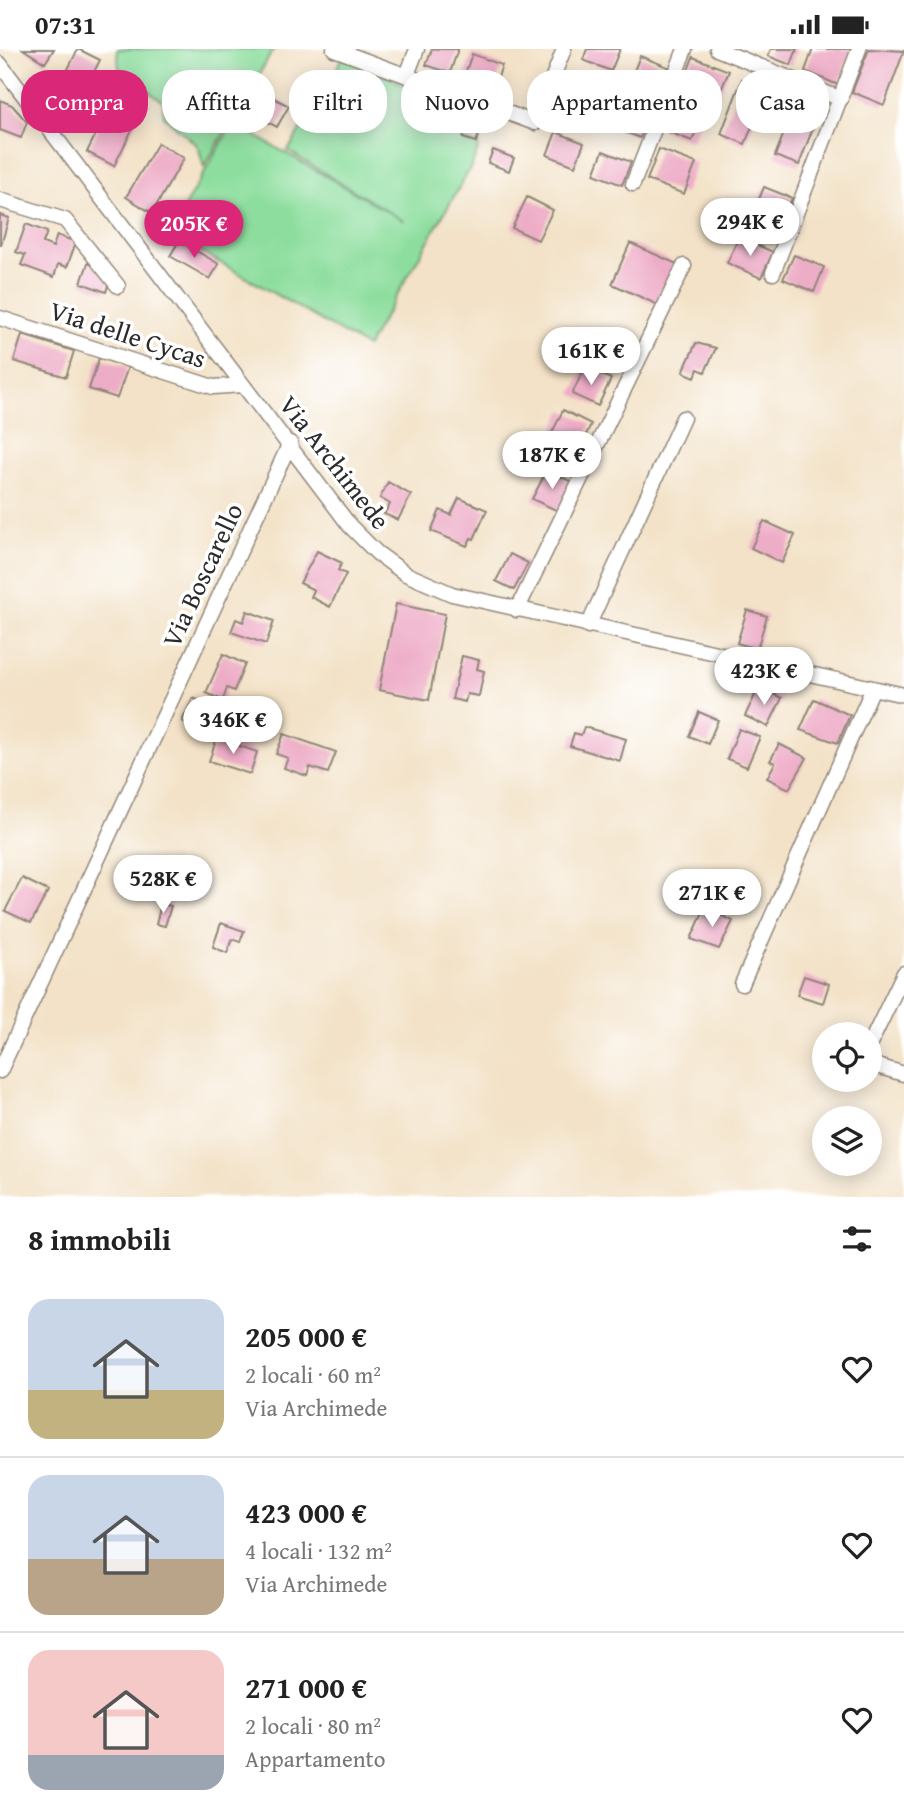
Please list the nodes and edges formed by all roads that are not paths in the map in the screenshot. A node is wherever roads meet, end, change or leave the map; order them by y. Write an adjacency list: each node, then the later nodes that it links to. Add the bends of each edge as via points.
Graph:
1 (334, 49): 9 (street)
2 (417, 49): 8 (street)
3 (564, 49): 11 (street, via 535,123)
4 (685, 49): 12 (street)
5 (717, 49): 10 (street)
6 (859, 49): 10 (street)
7 (0, 64): 18 (street, Via Archimede)
8 (409, 70)
9 (401, 73)
10 (841, 99): 15 (street)
11 (513, 115)
12 (633, 184)
13 (0, 200): 16 (street, via 65,220)
14 (684, 266): 23 (street)
15 (773, 273)
16 (118, 286)
17 (0, 318): 18 (street, Via delle Cycas, via 214,387)
18 (243, 385): 20 (street, Via Archimede)
19 (683, 418): 24 (street)
20 (290, 443): 21 (street, Via Archimede, via 350,526); 31 (street, Via Boscarello)
21 (377, 553): 22 (street); 23 (street, Via Archimede, via 427,584)
22 (371, 568)
23 (517, 610): 24 (street, Via Archimede)
24 (588, 626): 25 (street, Via Archimede)
25 (873, 688): 26 (street, Via Archimede); 28 (street)
26 (904, 695)
27 (904, 973): 29 (street)
28 (742, 984)
29 (881, 1022)
30 (882, 1069): 32 (street)
31 (0, 1071)
32 (904, 1074)

